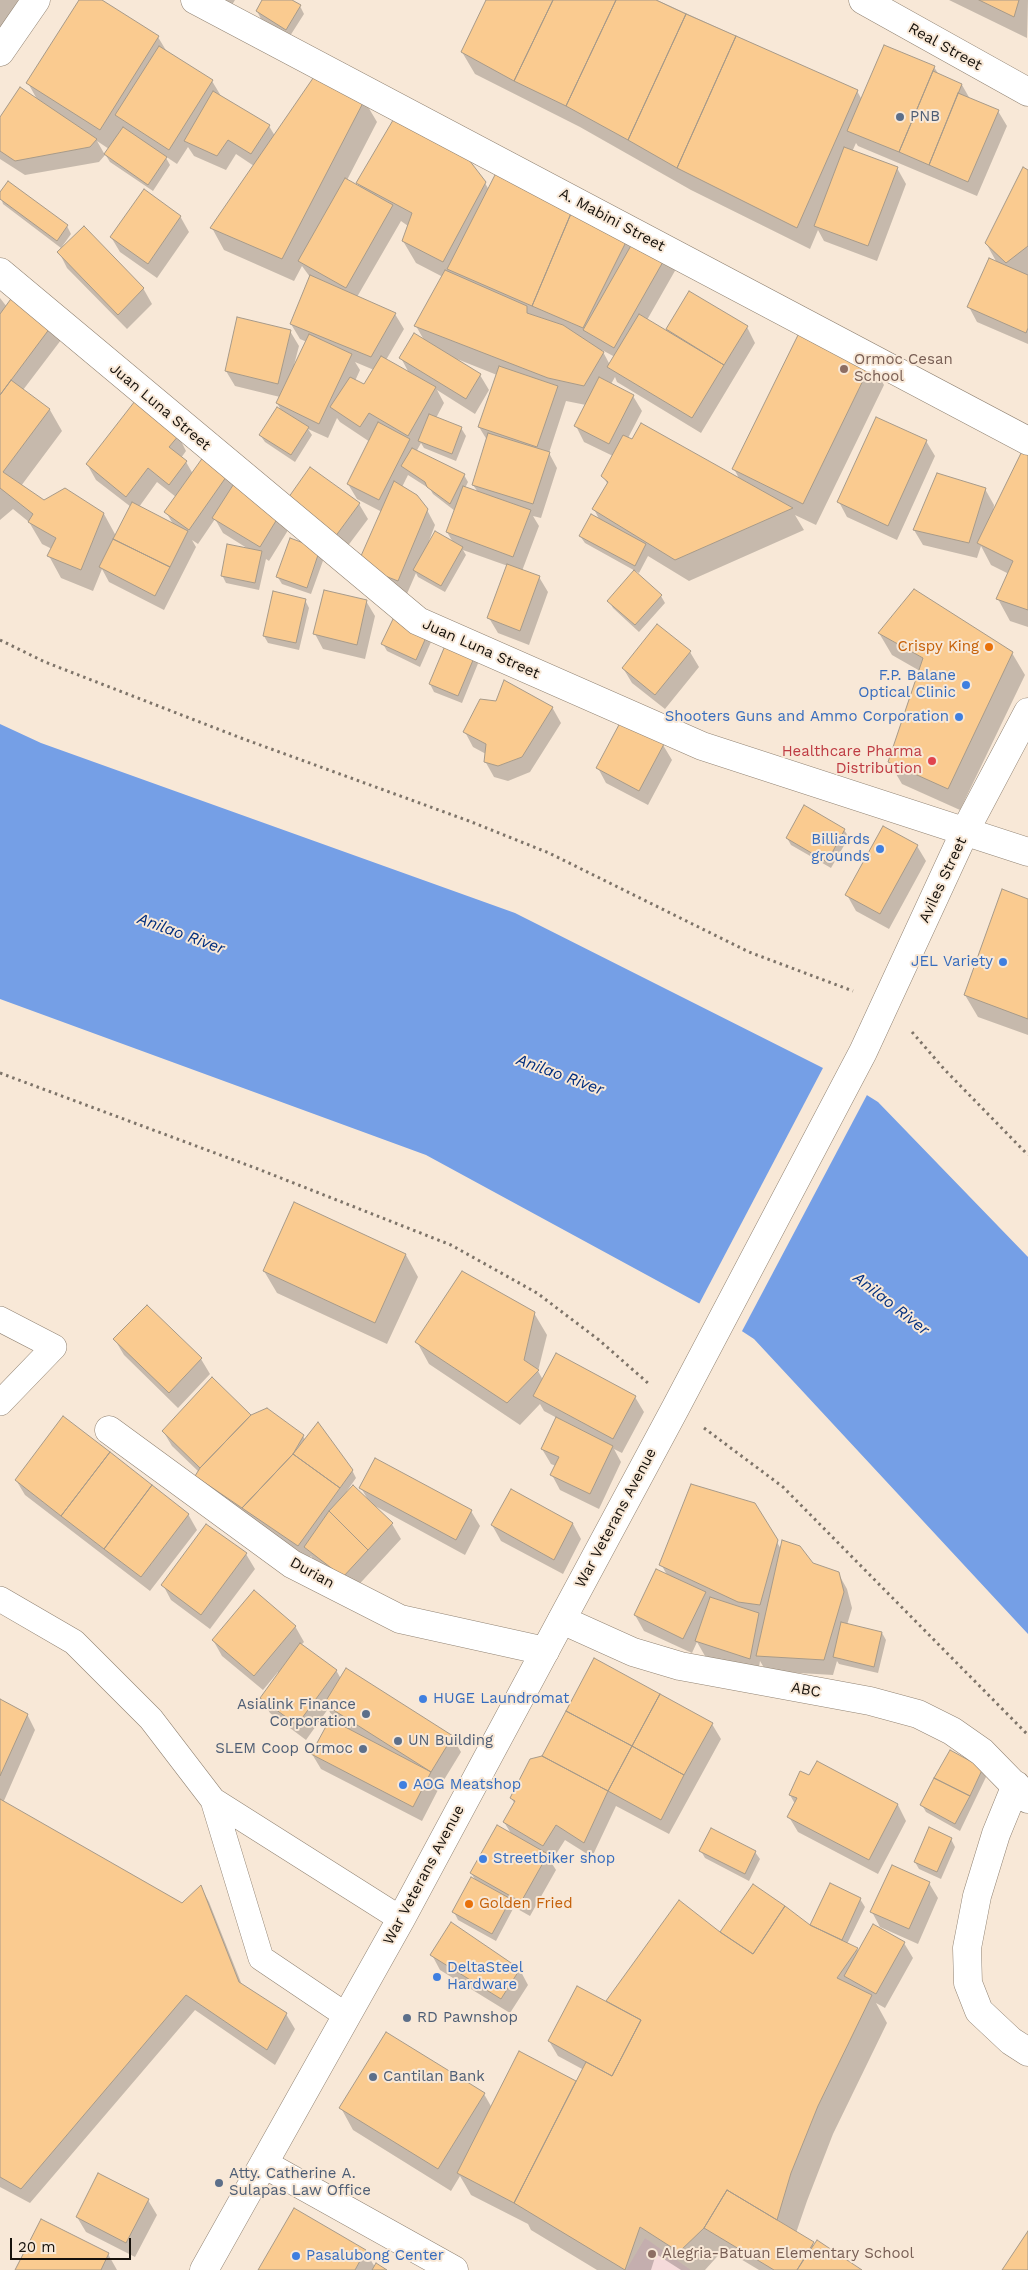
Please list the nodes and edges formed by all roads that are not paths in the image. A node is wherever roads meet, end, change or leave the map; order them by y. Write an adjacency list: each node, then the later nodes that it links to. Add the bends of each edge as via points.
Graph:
1 (36, 0): 4 (main road)
2 (195, 0): 7 (main road, A. Mabini Street)
3 (863, 0): 5 (main road, Real Street)
4 (0, 52)
5 (1028, 92)
6 (0, 272): 9 (main road, Juan Luna Street, via 418,621 702,746)
7 (1028, 441)
8 (1028, 712): 9 (main road, Aviles Street)
9 (965, 832): 10 (main road, Juan Luna Street); 12 (main road, Aviles Street, via 863,1052)
10 (1028, 852)
11 (0, 1319): 13 (lane, via 54,1347)
12 (694, 1370): 16 (main road, War Veterans Avenue)
13 (0, 1402)
14 (109, 1430): 17 (main road, Durian, via 292,1564 392,1615)
15 (0, 1599): 19 (lane, via 74,1642 151,1720)
16 (562, 1620): 17 (main road, War Veterans Avenue); 18 (main road, ABC, via 633,1652 680,1666 870,1701 918,1714 952,1731 982,1752)
17 (545, 1651): 20 (main road, War Veterans Avenue)
18 (1022, 1792): 22 (main road, via 996,1834 977,1896 967,1948 968,1983 979,2011)
19 (213, 1800): 20 (lane); 21 (lane, via 261,1958)
20 (401, 1919): 21 (main road, War Veterans Avenue)
21 (346, 2016): 23 (main road, War Veterans Avenue)
22 (1022, 2044)
23 (264, 2164): 24 (main road, War Veterans Avenue); 25 (main road)
24 (204, 2270)
25 (454, 2270)

